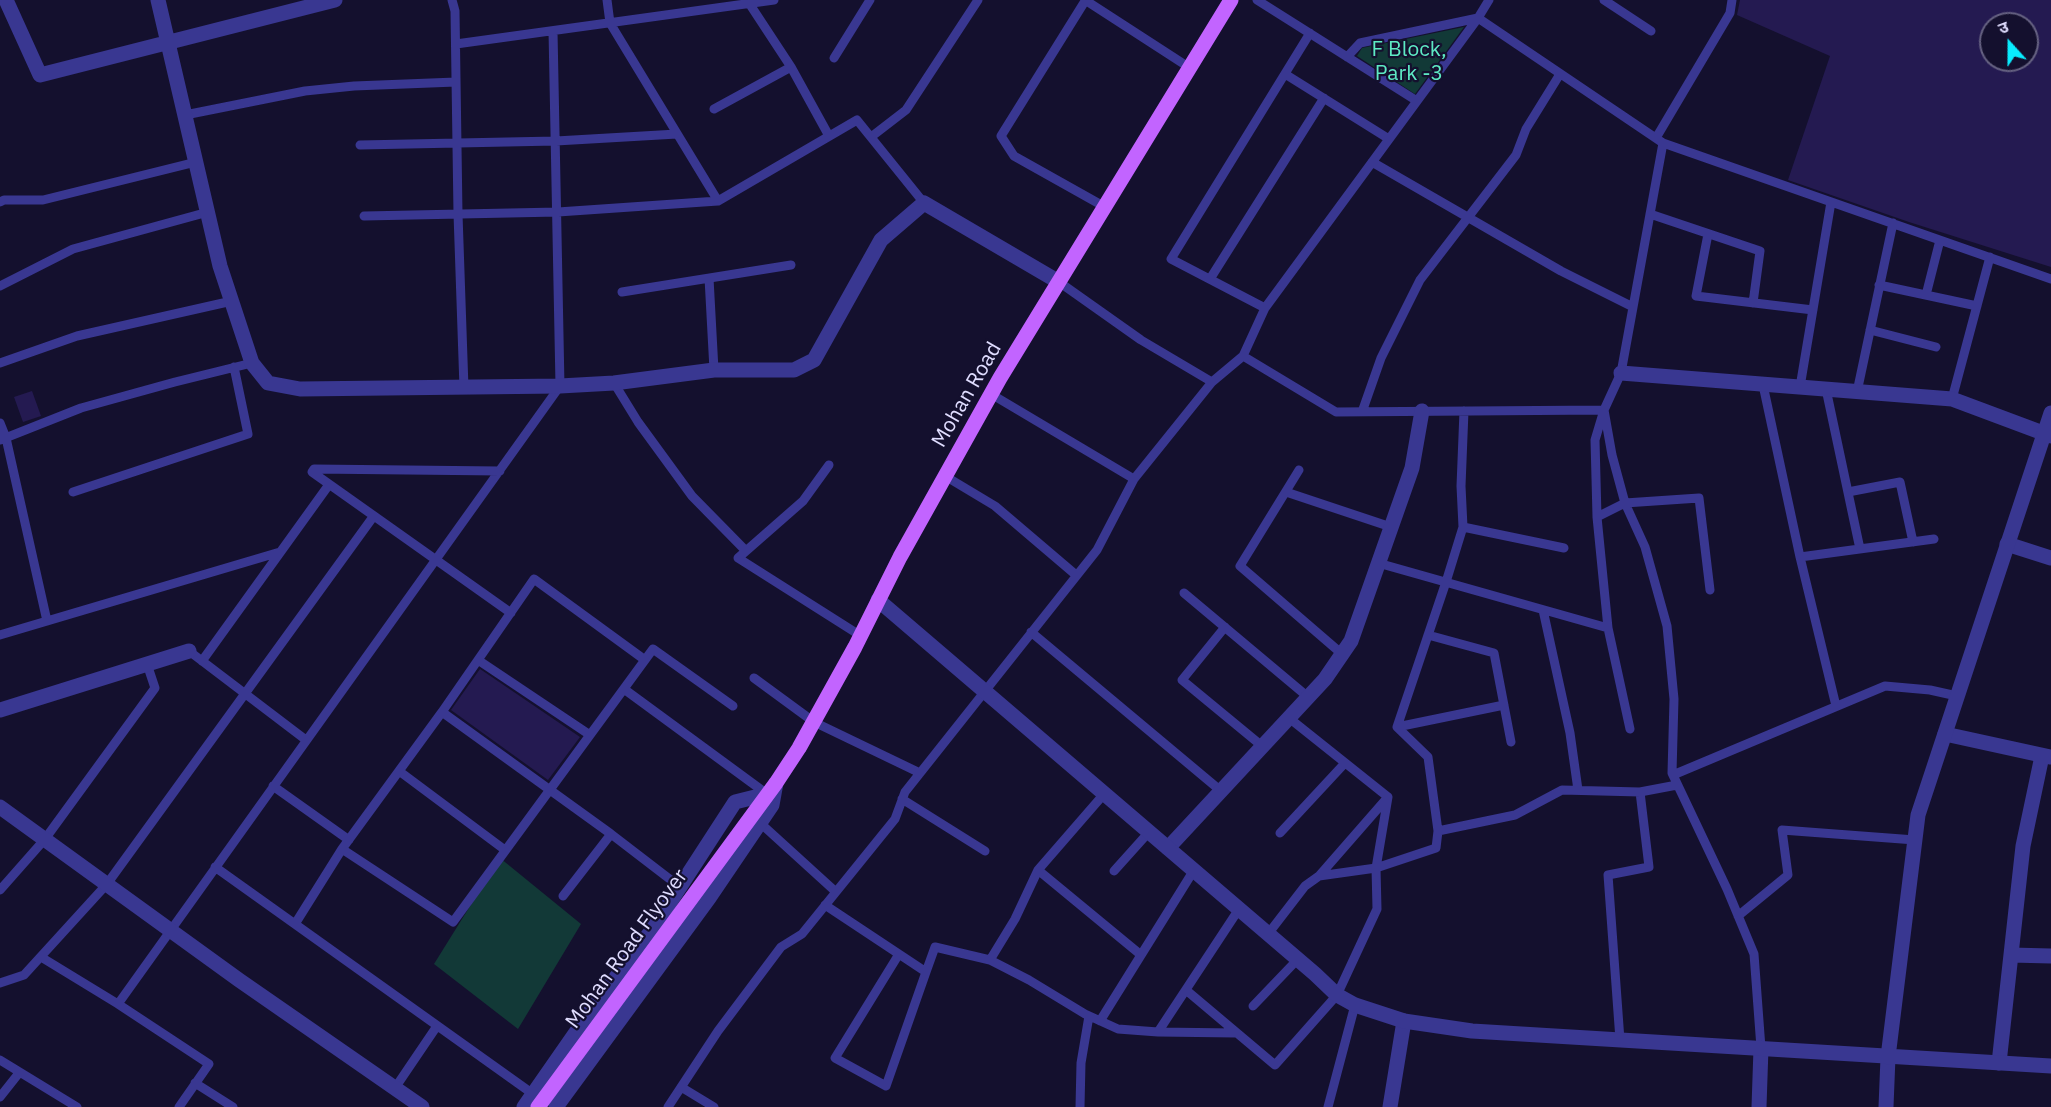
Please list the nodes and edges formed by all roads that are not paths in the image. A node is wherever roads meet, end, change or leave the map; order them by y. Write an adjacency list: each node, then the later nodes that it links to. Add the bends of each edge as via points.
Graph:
1 (6, 0): 21 (street, via 40,75)
2 (158, 0): 21 (street)
3 (335, 0): 21 (street)
4 (452, 0): 22 (lane)
5 (607, 0): 17 (lane)
6 (774, 0): 15 (lane)
7 (870, 0): 24 (lane)
8 (978, 0): 36 (lane, via 906,110)
9 (1085, 0): 26 (lane); 48 (lane, via 1001,136 1014,156)
10 (1231, 0): 26 (main road, Mohan Road)
11 (1257, 0): 20 (lane)
12 (1489, 0): 16 (lane)
13 (1604, 0): 19 (lane)
14 (1732, 0): 39 (lane, via 1730,13)
15 (747, 2): 17 (lane); 25 (lane)
16 (1478, 18): 23 (lane, via 1360,43); 28 (lane); 31 (lane)
17 (610, 23): 18 (lane); 34 (lane)
18 (553, 31): 22 (lane); 38 (lane)
19 (1651, 31)
20 (1310, 33): 23 (lane); 27 (lane)
21 (168, 42): 33 (street)
22 (456, 44): 29 (lane)
23 (1347, 57): 31 (lane)
24 (834, 58)
25 (791, 67): 32 (lane); 35 (lane)
26 (1190, 68): 48 (main road, Mohan Road)
27 (1285, 74): 30 (lane); 61 (lane, via 1171,259)
28 (1560, 74): 39 (lane); 54 (lane, via 1526,129 1516,154)
29 (456, 82): 33 (lane, via 305,91); 40 (lane)
30 (1324, 98): 37 (lane); 61 (lane)
31 (1417, 101): 37 (lane)
32 (714, 110)
33 (185, 115): 42 (street)
34 (677, 134): 38 (lane); 44 (lane)
35 (829, 136): 36 (lane, via 857,120); 44 (lane)
36 (871, 138): 47 (lane)
37 (1389, 139): 43 (lane)
38 (556, 141): 40 (lane); 50 (lane)
39 (1660, 141): 46 (lane); 52 (lane)
40 (457, 143): 41 (lane); 51 (lane)
41 (360, 145)
42 (196, 162): 45 (lane, via 43,200); 49 (street)
43 (1372, 162): 54 (lane); 72 (lane)
44 (718, 201): 50 (lane)
45 (0, 202)
46 (1831, 202): 55 (lane); 73 (lane)
47 (924, 203): 63 (street); 80 (street, via 881,240 814,360 794,370)
48 (1105, 207): 63 (main road, Mohan Road)
49 (208, 212): 65 (lane, via 73,249); 68 (street)
50 (558, 212): 51 (lane); 85 (lane)
51 (458, 214): 53 (lane); 87 (lane)
52 (1650, 214): 56 (lane); 71 (lane)
53 (364, 216)
54 (1467, 217): 71 (lane); 95 (lane, via 1420,280 1381,358)
55 (1893, 223): 57 (lane); 64 (lane)
56 (1708, 234): 69 (lane, via 1761,251); 69 (lane, via 1696,296)
57 (1940, 240): 58 (lane); 67 (lane)
58 (1990, 257): 62 (lane); 70 (lane)
59 (791, 265): 60 (lane)
60 (709, 278): 66 (lane); 80 (lane)
61 (1210, 279): 72 (lane)
62 (2051, 279)
63 (1059, 282): 82 (lane, via 1141,340); 90 (main road, Mohan Road)
64 (1880, 285): 67 (lane); 74 (lane)
65 (0, 286)
66 (622, 291)
67 (1926, 295): 70 (lane)
68 (232, 301): 77 (lane, via 77,336); 78 (street)
69 (1754, 303): 73 (lane)
70 (1977, 306): 91 (lane)
71 (1633, 307): 81 (lane)
72 (1265, 308): 76 (lane)
73 (1813, 310): 86 (lane)
74 (1870, 330): 75 (lane); 89 (lane)
75 (1936, 347)
76 (1243, 357): 82 (lane); 95 (lane, via 1336,412)
77 (0, 363)
78 (252, 363): 79 (lane); 87 (street, via 268,382 300,389)
79 (234, 367): 99 (lane, via 81,408); 106 (lane, via 248,434)
80 (714, 370): 83 (street)
81 (1621, 373): 84 (street); 94 (lane)
82 (1212, 382): 104 (lane)
83 (614, 383): 85 (street); 119 (lane, via 692,496)
84 (1763, 385): 86 (street); 121 (lane)
85 (561, 386): 87 (street); 102 (lane)
86 (1800, 387): 88 (street)
87 (464, 388)
88 (1826, 389): 89 (street); 108 (lane)
89 (1857, 392): 91 (street)
90 (991, 394): 103 (main road, Mohan Road); 104 (lane)
91 (1952, 399): 98 (street)
92 (1422, 411): 93 (lane); 95 (lane); 113 (street, via 1412,468)
93 (1464, 411): 94 (lane); 112 (lane)
94 (1604, 411): 109 (lane); 111 (lane, via 1594,441)
95 (1362, 412)
96 (2051, 413): 98 (street)
97 (0, 423): 99 (lane)
98 (2047, 435): 116 (street)
99 (3, 439): 132 (lane)
100 (829, 465): 119 (lane, via 803,501)
101 (1299, 470): 107 (lane)
102 (500, 471): 105 (lane, via 314,469 312,472); 123 (lane)
103 (945, 476): 125 (lane, via 995,506); 129 (main road, Mohan Road)
104 (1134, 479): 125 (lane, via 1097,550)
105 (328, 486): 110 (lane); 120 (lane)
106 (73, 492)
107 (1286, 492): 113 (lane); 140 (lane, via 1239,566)
108 (1848, 492): 115 (lane, via 1900,482); 118 (lane)
109 (1625, 503): 111 (lane); 127 (lane, via 1700,498); 169 (lane, via 1645,547 1667,626 1674,699)
110 (373, 517): 123 (lane); 148 (lane)
111 (1597, 517): 134 (lane)
112 (1463, 526): 117 (lane); 126 (lane)
113 (1391, 527): 124 (street)
114 (1934, 539): 115 (lane)
115 (1912, 542): 118 (lane)
116 (2007, 544): 122 (street); 150 (street)
117 (1564, 548)
118 (1860, 549): 121 (lane)
119 (746, 551): 138 (lane, via 738,558)
120 (280, 552): 132 (lane); 143 (lane)
121 (1800, 557): 153 (lane)
122 (2051, 558)
123 (435, 561): 131 (lane); 162 (lane)
124 (1378, 563): 126 (lane); 140 (street, via 1351,641)
125 (1076, 575): 135 (lane)
126 (1446, 582): 130 (lane); 137 (lane)
127 (1710, 590)
128 (1184, 593): 133 (lane)
129 (878, 600): 138 (main road, Mohan Road); 147 (street)
130 (1543, 610): 134 (lane); 174 (lane)
131 (511, 613): 141 (lane); 142 (lane, via 534,579)
132 (47, 621): 136 (lane)
133 (1225, 627): 149 (lane); 164 (lane, via 1182,680)
134 (1608, 628): 159 (lane)
135 (1031, 632): 147 (lane); 175 (lane)
136 (0, 635)
137 (1428, 635): 151 (lane, via 1494,652); 158 (lane)
138 (861, 636): 157 (main road, Mohan Road)
139 (189, 651): 143 (lane); 144 (street)
140 (1342, 654): 149 (street)
141 (478, 660): 155 (lane); 161 (lane)
142 (645, 660): 146 (lane); 152 (lane, via 653,649)
143 (202, 661): 148 (lane)
144 (147, 664): 154 (street); 186 (lane, via 155,688)
145 (754, 678): 157 (lane)
146 (624, 689): 161 (lane); 172 (lane)
147 (984, 690): 168 (lane); 177 (street)
148 (245, 694): 162 (lane); 199 (lane)
149 (1308, 696): 156 (street)
150 (1957, 696): 153 (lane, via 1885,686); 160 (street)
151 (1504, 705): 158 (lane); 163 (lane)
152 (733, 706)
153 (1836, 706): 169 (lane)
154 (0, 710)
155 (442, 712): 167 (lane); 173 (lane)
156 (1289, 718): 164 (street); 166 (lane)
157 (814, 722): 168 (lane); 172 (main road, Mohan Road)
158 (1397, 727): 182 (lane, via 1428,757)
159 (1630, 729)
160 (1945, 734): 165 (street); 188 (street, via 1918,815)
161 (590, 735): 173 (lane)
162 (306, 740): 171 (lane)
163 (1511, 742)
164 (1262, 746): 175 (street)
165 (2047, 757): 212 (street, via 2023,846)
166 (1345, 763): 178 (lane); 184 (lane)
167 (399, 771): 187 (lane); 191 (lane)
168 (920, 773): 179 (lane)
169 (1673, 775): 170 (lane)
170 (1677, 785): 176 (lane); 206 (lane)
171 (273, 786): 187 (lane); 193 (lane)
172 (772, 789): 181 (main road, Mohan Road); 200 (street, via 735,802)
173 (550, 790): 185 (lane); 191 (lane)
174 (1578, 790): 176 (lane); 182 (lane, via 1562,790 1515,815)
175 (1221, 791): 189 (street)
176 (1640, 792): 230 (lane, via 1649,867 1608,875)
177 (1104, 794): 183 (street); 195 (lane)
178 (1388, 797): 194 (lane); 198 (lane)
179 (902, 799): 192 (lane); 202 (lane, via 895,819)
180 (0, 807): 186 (street)
181 (755, 819): 202 (lane); 241 (main road, Mohan Road Flyover, via 725,850); 246 (street, via 709,898)
182 (1438, 831): 194 (lane, via 1436,848)
183 (1149, 832): 189 (street); 197 (lane)
184 (1280, 833)
185 (611, 834): 200 (lane); 203 (lane)
186 (45, 839): 199 (street); 201 (lane)
187 (349, 840): 190 (lane)
188 (1915, 840): 206 (lane, via 1782,830 1788,875); 232 (street)
189 (1168, 848): 196 (street)
190 (342, 849): 191 (lane, via 453,922); 207 (lane)
191 (505, 850)
192 (985, 851)
193 (215, 867): 207 (lane); 208 (lane)
194 (1376, 868): 198 (lane); 220 (lane, via 1377,909)
195 (1038, 870): 211 (lane); 216 (lane, via 1016,919)
196 (1194, 870): 205 (street); 211 (lane)
197 (1114, 871)
198 (1318, 876): 209 (lane, via 1305,886)
199 (107, 884): 208 (street); 214 (lane)
200 (680, 887): 241 (street, via 595,1005)
201 (0, 890)
202 (836, 892): 204 (lane)
203 (563, 896)
204 (825, 905): 210 (lane); 238 (lane, via 802,934 781,947)
205 (1239, 909): 209 (street); 219 (lane)
206 (1738, 916): 231 (lane, via 1754,954)
207 (295, 924): 227 (lane)
208 (170, 930): 221 (lane); 239 (street)
209 (1268, 934): 215 (street)
210 (899, 954): 217 (lane); 217 (lane, via 835,1058 886,1086)
211 (1141, 955): 225 (lane)
212 (2011, 955): 213 (street); 234 (street)
213 (2051, 956)
214 (41, 957): 218 (lane, via 24,975); 221 (lane)
215 (1298, 959): 220 (street); 223 (lane)
216 (990, 960): 217 (lane, via 935,947); 224 (lane)
217 (926, 972)
218 (0, 983)
219 (1186, 990): 228 (lane); 229 (lane)
220 (1337, 995): 222 (street); 229 (lane, via 1275,1065)
221 (118, 1004): 237 (lane, via 209,1064)
222 (1355, 1005): 226 (street); 250 (lane)
223 (1253, 1006)
224 (1089, 1016): 225 (lane); 249 (lane, via 1081,1063)
225 (1100, 1021): 228 (lane, via 1118,1029)
226 (1404, 1021): 230 (street, via 1472,1031); 251 (street)
227 (437, 1026): 239 (lane); 241 (lane)
228 (1158, 1032): 229 (lane)
229 (1236, 1033)
230 (1620, 1040): 231 (street)
231 (1761, 1048): 232 (street); 252 (street)
232 (1888, 1057): 234 (street); 253 (street)
233 (0, 1060): 236 (lane)
234 (1999, 1063): 235 (street)
235 (2051, 1066)
236 (19, 1073): 240 (lane); 242 (lane)
237 (195, 1083): 243 (lane); 244 (lane)
238 (681, 1087): 247 (lane); 248 (lane)
239 (395, 1088): 245 (street)
240 (0, 1097)
241 (532, 1103)
242 (77, 1107)
243 (179, 1107)
244 (233, 1107)
245 (422, 1107)
246 (556, 1107)
247 (668, 1107)
248 (714, 1107)
249 (1080, 1107)
250 (1328, 1107)
251 (1390, 1107)
252 (1759, 1107)
253 (1886, 1107)

